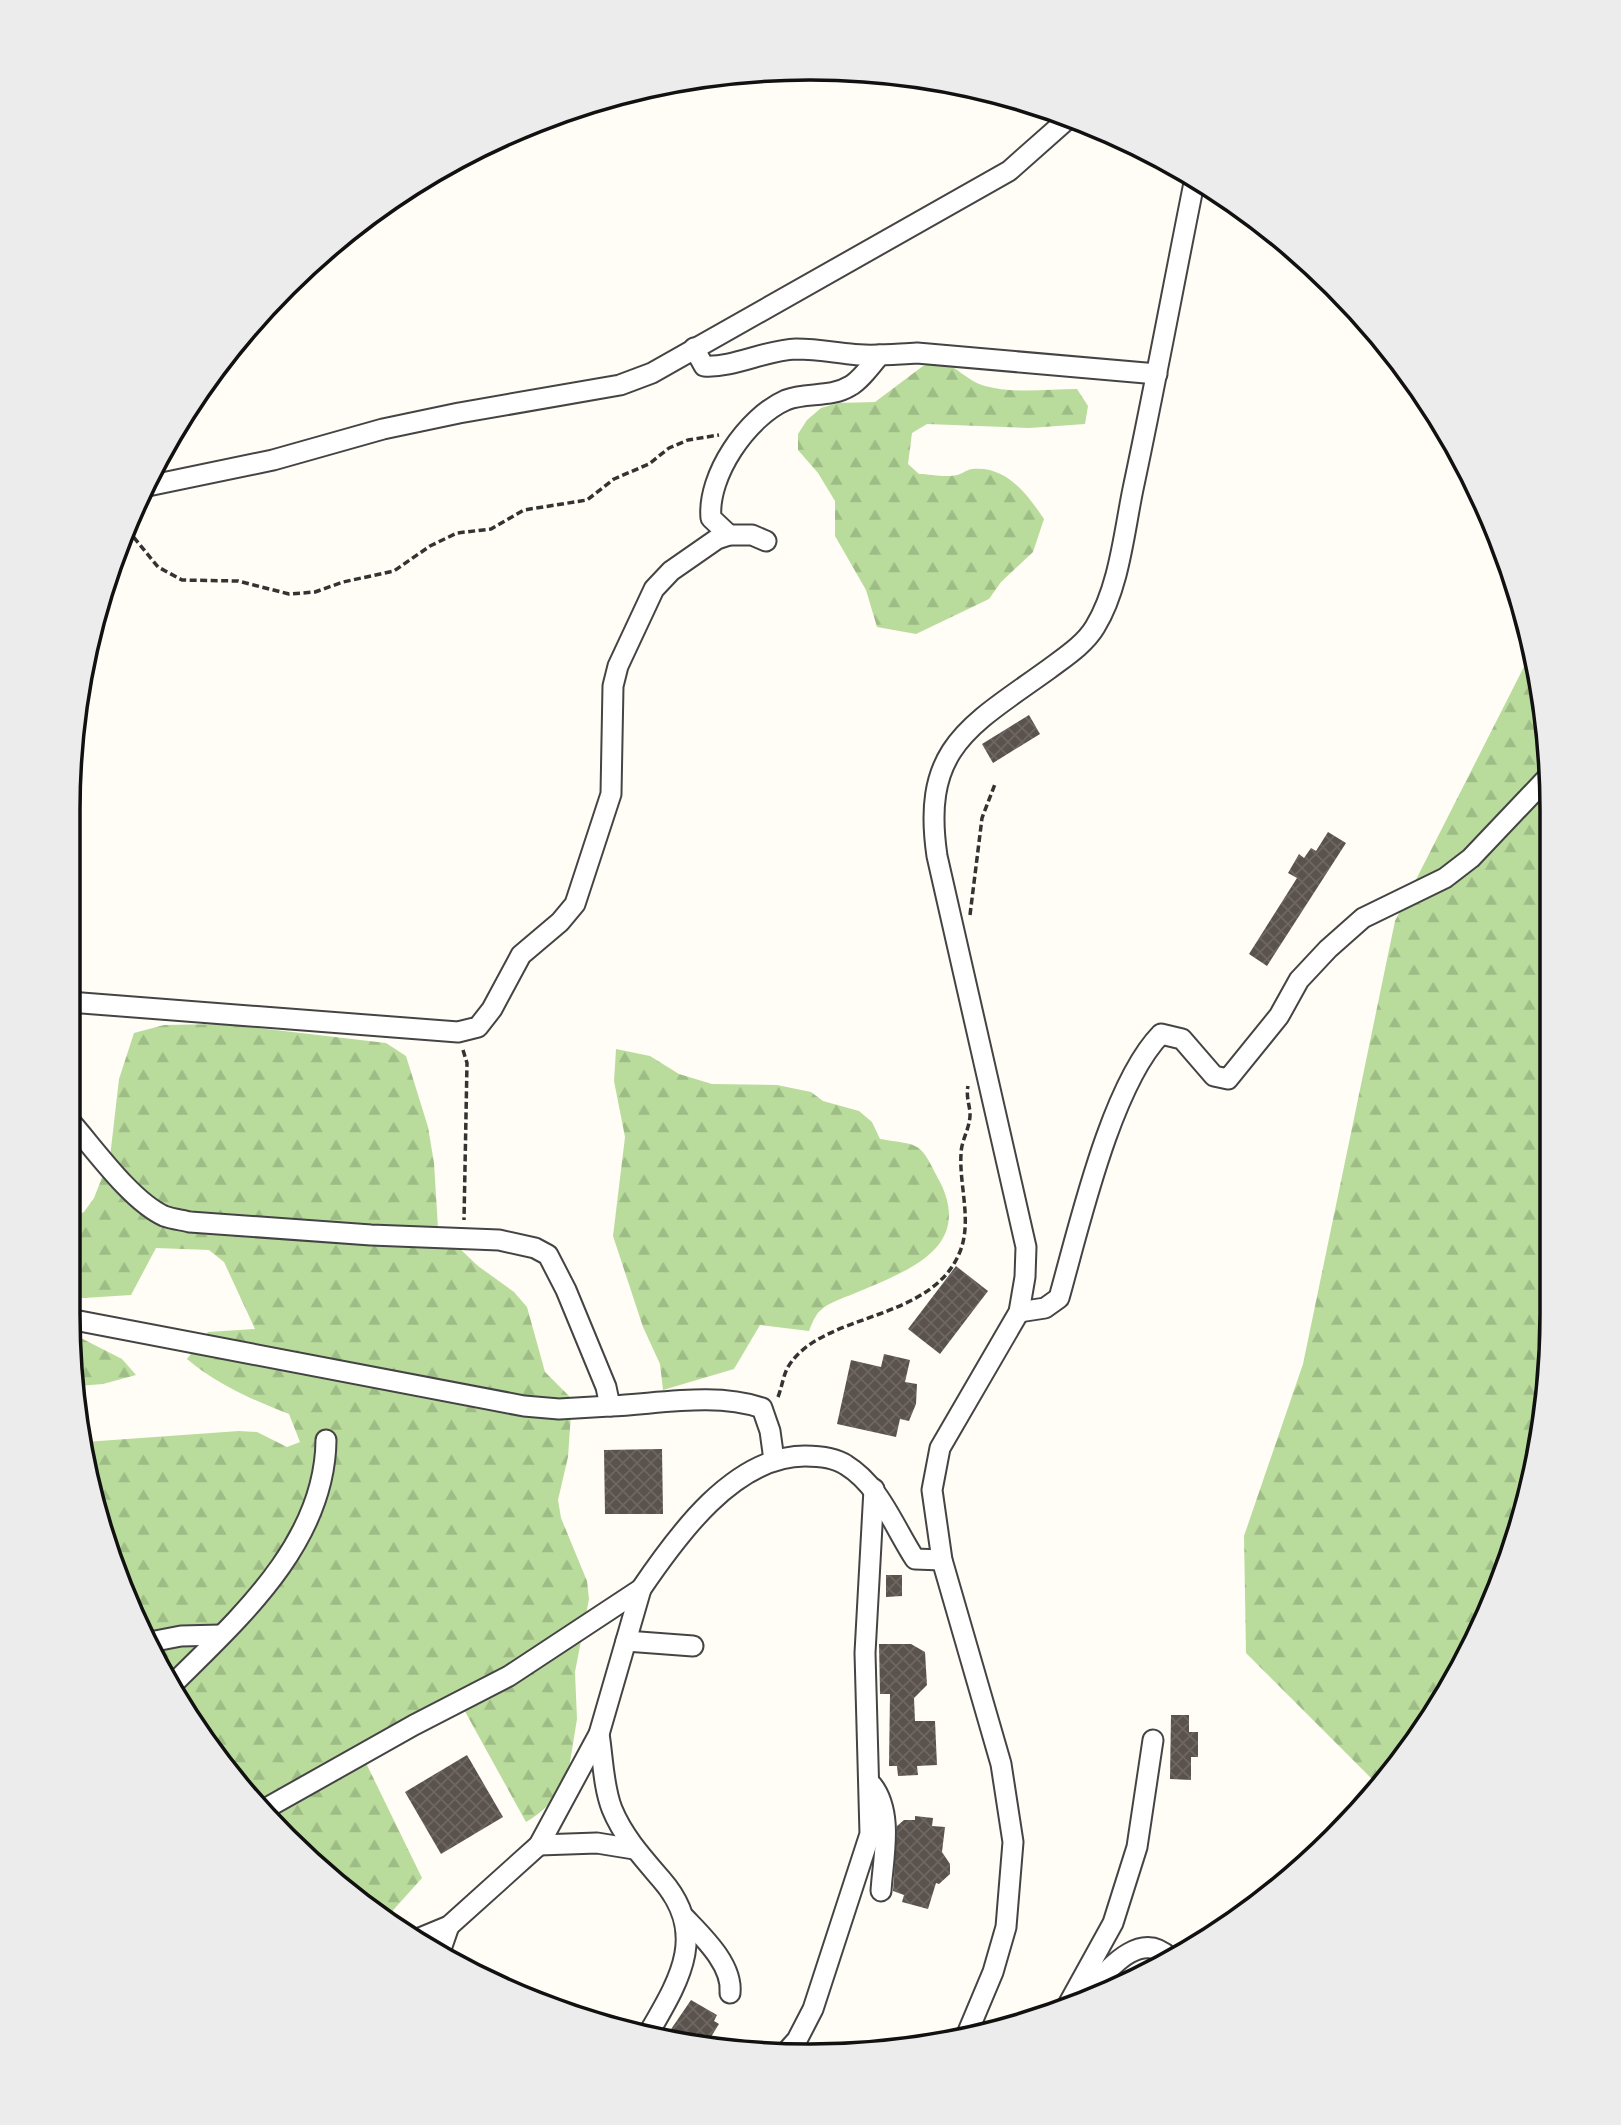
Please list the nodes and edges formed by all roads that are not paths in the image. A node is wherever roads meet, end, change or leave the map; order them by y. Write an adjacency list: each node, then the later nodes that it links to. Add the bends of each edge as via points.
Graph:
1 (1061, 125): 3 (street, via 1009,171)
2 (1193, 189): 5 (street)
3 (694, 348): 4 (street, via 704,366 718,367 793,349); 6 (street, via 652,373 620,385 383,429 273,460)
4 (880, 355): 5 (street, via 917,353); 7 (street, via 850,386 788,399 740,436 710,505 711,518)
5 (1157, 374): 12 (street, via 1104,611 1071,653 964,732 946,757 936,786 932,820 956,945 1026,1247)
6 (158, 484)
7 (729, 535): 8 (street); 10 (street, via 704,546 654,589 618,666 610,713 611,794 575,904 521,955 478,1027 458,1032)
8 (766, 541)
9 (1539, 786): 12 (street, via 1471,858 1363,918 1328,949 1299,980 1279,1016 1228,1079 1214,1076 1182,1039 1161,1034 1146,1050 1123,1096 1059,1298 1045,1308)
10 (80, 1003)
11 (80, 1132): 14 (street, via 150,1207 166,1217 519,1243 548,1255 596,1361)
12 (1019, 1312): 18 (street, via 940,1448 932,1490)
13 (80, 1322): 14 (street, via 524,1406)
14 (610, 1406): 16 (street, via 720,1400 762,1408)
15 (327, 1440): 20 (street, via 319,1489 306,1525 259,1596)
16 (774, 1460): 17 (street, via 820,1456 845,1464); 19 (street, via 728,1485)
17 (874, 1489): 18 (street, via 915,1559); 27 (street, via 865,1653)
18 (942, 1560): 40 (street, via 1001,1764 1013,1842 1006,1927)
19 (641, 1589): 22 (street); 28 (street, via 509,1675)
20 (221, 1635): 21 (street); 24 (street)
21 (158, 1640)
22 (626, 1641): 23 (street); 25 (street)
23 (693, 1646)
24 (178, 1679)
25 (599, 1734): 29 (street); 30 (street, via 612,1809)
26 (1153, 1740): 39 (street, via 1137,1847 1113,1923)
27 (869, 1782): 31 (street, via 879,1794 884,1818); 42 (street, via 870,1833 864,1859 813,2008)
28 (271, 1806)
29 (539, 1845): 30 (street, via 597,1843); 33 (street)
30 (634, 1849): 32 (street, via 664,1882)
31 (881, 1891)
32 (685, 1918): 38 (street, via 715,1952 731,1985); 41 (street, via 686,1959)
33 (449, 1926): 34 (street); 35 (street)
34 (427, 1935)
35 (442, 1945)
36 (1164, 1953): 37 (street, via 1144,1946 1128,1951)
37 (1091, 1988)
38 (730, 1993)
39 (1073, 1995)
40 (970, 2026)
41 (652, 2027)
42 (794, 2044)

